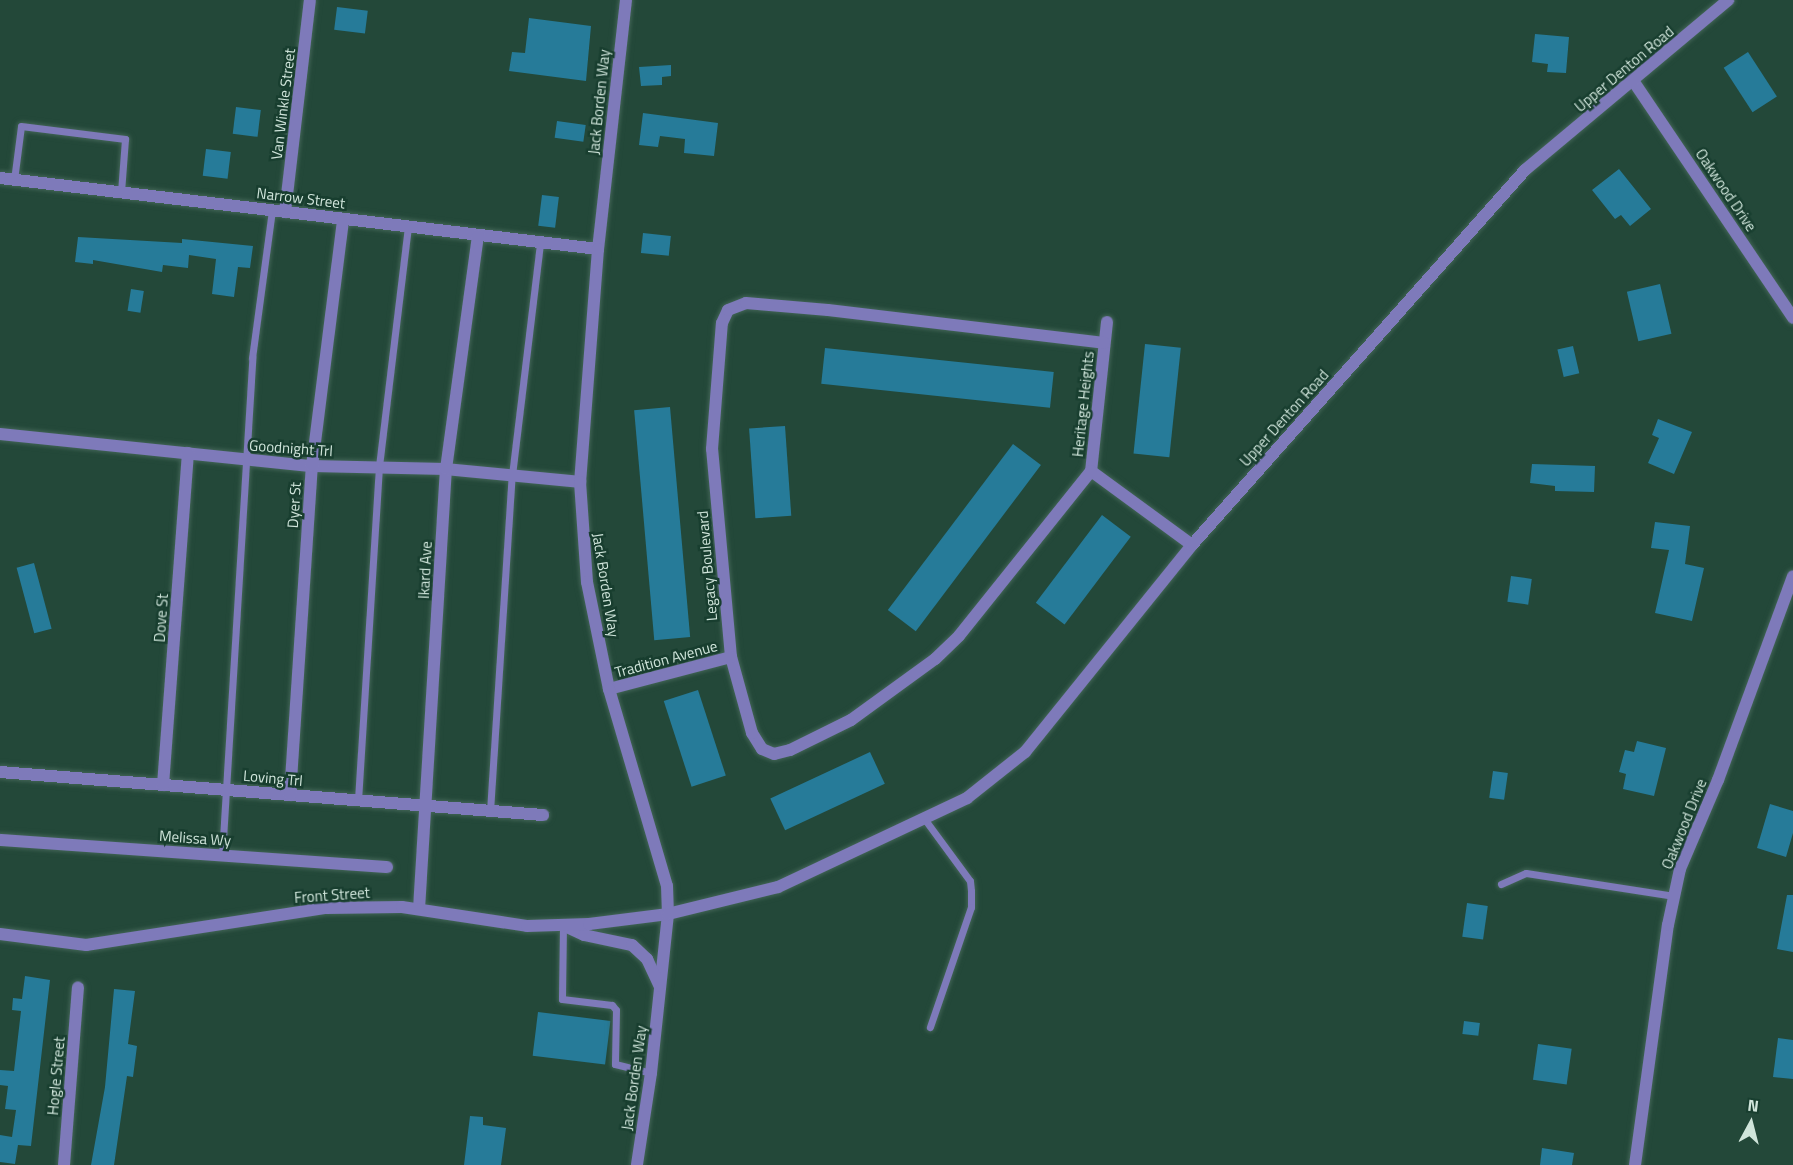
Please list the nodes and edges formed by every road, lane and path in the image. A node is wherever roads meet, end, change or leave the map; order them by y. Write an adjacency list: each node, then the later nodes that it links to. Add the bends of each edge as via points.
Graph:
1 (310, 0): 9 (street, Van Winkle Street)
2 (626, 0): 14 (street, Jack Borden Way)
3 (1728, 0): 4 (street, Upper Denton Road)
4 (1632, 79): 15 (street, Oakwood Drive); 27 (street, Upper Denton Road, via 1525,170)
5 (0, 178): 6 (street, Narrow Street)
6 (14, 180): 7 (street, Narrow Street); 7 (lane, via 21,126 125,140)
7 (121, 192): 8 (street, Narrow Street)
8 (272, 210): 9 (street, Narrow Street); 20 (lane, via 252,358)
9 (285, 212): 10 (street, Narrow Street)
10 (343, 219): 11 (street, Narrow Street); 21 (street, Dyer St)
11 (408, 227): 12 (street, Narrow Street); 22 (lane)
12 (478, 235): 13 (street, Narrow Street); 23 (street, Ikard Ave)
13 (540, 242): 14 (street, Narrow Street); 25 (lane)
14 (598, 249): 26 (street, Jack Borden Way)
15 (1793, 318)
16 (1107, 322): 17 (street, Heritage Heights)
17 (1104, 343): 24 (street, Heritage Heights); 29 (street, Legacy Boulevard, via 828,310 746,303 728,310 722,323 712,449)
18 (0, 434): 19 (street, Goodnight Trl)
19 (189, 453): 20 (street, Goodnight Trl); 32 (street, Dove St)
20 (246, 459): 21 (street, Goodnight Trl); 33 (lane)
21 (312, 466): 22 (street, Goodnight Trl); 34 (street, Dyer St)
22 (379, 466): 23 (street, Goodnight Trl); 35 (lane)
23 (446, 469): 25 (street, Goodnight Trl); 36 (street, Ikard Ave)
24 (1091, 471): 27 (street, Heritage Heights); 29 (street, Legacy Boulevard, via 959,636 935,659 851,720 790,750 774,754 762,748 752,734)
25 (512, 475): 26 (street, Goodnight Trl); 37 (lane)
26 (580, 482): 30 (street, Jack Borden Way, via 587,582)
27 (1192, 545): 39 (street, Upper Denton Road, via 1024,752 967,798)
28 (1793, 576): 44 (street, Oakwood Drive, via 1718,780 1680,869)
29 (731, 657): 30 (street, Tradition Avenue)
30 (609, 689): 46 (street, Jack Borden Way, via 659,854)
31 (0, 772): 32 (street, Loving Trl)
32 (163, 784): 33 (street, Loving Trl)
33 (225, 789): 34 (street, Loving Trl); 41 (lane)
34 (290, 795): 35 (street, Loving Trl)
35 (358, 800): 36 (street, Loving Trl)
36 (425, 806): 37 (street, Loving Trl); 45 (street, Ikard Ave)
37 (490, 811): 38 (street, Loving Trl)
38 (543, 815)
39 (923, 817): 46 (street, Upper Denton Road, via 778,887); 51 (lane, via 970,881 971,891 970,907)
40 (0, 840): 41 (street, Melissa Wy)
41 (222, 855): 42 (street, Melissa Wy)
42 (387, 867)
43 (1501, 884): 44 (lane, via 1526,873)
44 (1674, 896): 55 (street, Oakwood Drive)
45 (419, 909): 47 (street, Front Street, via 527,926); 48 (street, Front Street, via 326,908 86,945)
46 (668, 914): 47 (street, Front Street); 49 (street, Jack Borden Way)
47 (563, 925): 49 (street, via 584,935 632,945 647,958); 52 (lane, via 562,999 612,1005 616,1010 615,1064)
48 (0, 934)
49 (660, 987): 52 (street, Jack Borden Way)
50 (78, 988): 53 (street, Hogle Street)
51 (930, 1027)
52 (651, 1073): 54 (street, Jack Borden Way)
53 (64, 1165)
54 (637, 1165)
55 (1635, 1165)

